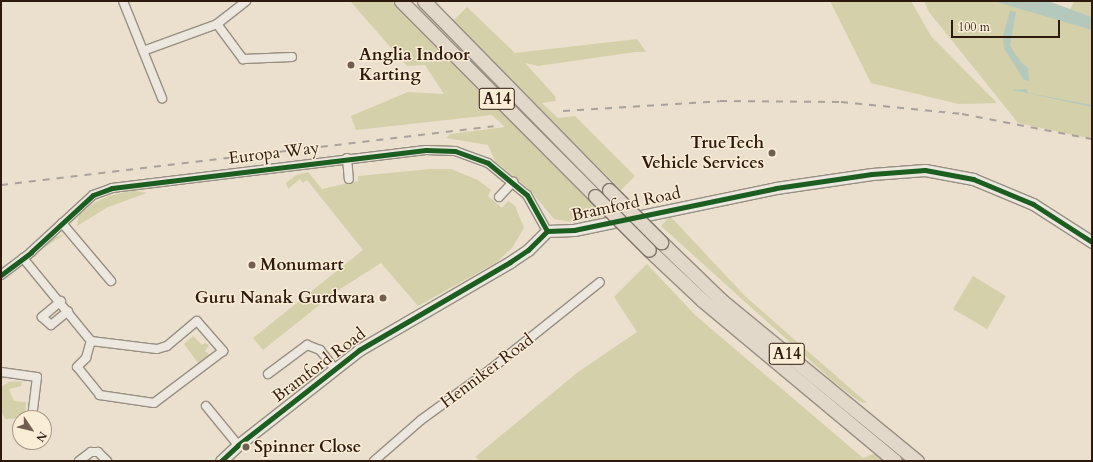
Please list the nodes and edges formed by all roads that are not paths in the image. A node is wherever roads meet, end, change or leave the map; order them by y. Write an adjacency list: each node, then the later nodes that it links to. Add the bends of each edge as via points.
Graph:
1 (123, 1): 6 (street)
2 (246, 1): 5 (street)
3 (400, 1): 33 (highway, A14, bridge, via 702,300)
4 (424, 1): 34 (highway, A14, bridge, via 660,242 721,300)
5 (217, 24): 6 (street); 7 (street, via 243,59)
6 (143, 51): 8 (street)
7 (292, 57)
8 (162, 98)
9 (347, 158): 10 (street); 11 (street, Europa Way, via 426,150 455,150 488,163); 13 (street, Europa Way, via 112,188 93,195)
10 (349, 179)
11 (513, 182): 12 (street); 14 (street, Europa Way, via 531,200)
12 (499, 197)
13 (62, 222): 16 (street, Europa Way); 18 (street)
14 (547, 231): 15 (main road, Bramford Road, via 574,230 776,188 872,174 925,170 973,179 1033,204); 23 (main road, Bramford Road, via 521,255 365,346)
15 (1092, 242)
16 (23, 258): 17 (street, Europa Way); 20 (street, via 56,299)
17 (1, 274)
18 (111, 281)
19 (600, 282): 29 (street, Henniker Road, via 426,417)
20 (61, 301): 21 (street); 21 (street, via 42,317 51,325)
21 (68, 311): 22 (street, via 72,320)
22 (91, 342): 22 (street, via 157,349 167,346 197,321 223,351 154,403 100,395 77,367 86,358)
23 (334, 368): 25 (street, via 318,348 307,345); 28 (main road, Bramford Road)
24 (1, 372): 27 (street, via 37,377)
25 (268, 374)
26 (206, 406): 28 (street)
27 (33, 410)
28 (238, 445): 32 (main road, Bramford Road)
29 (377, 460)
30 (79, 461): 31 (street, via 92,452 98,452)
31 (107, 461)
32 (222, 461)
33 (895, 461)
34 (917, 461)

